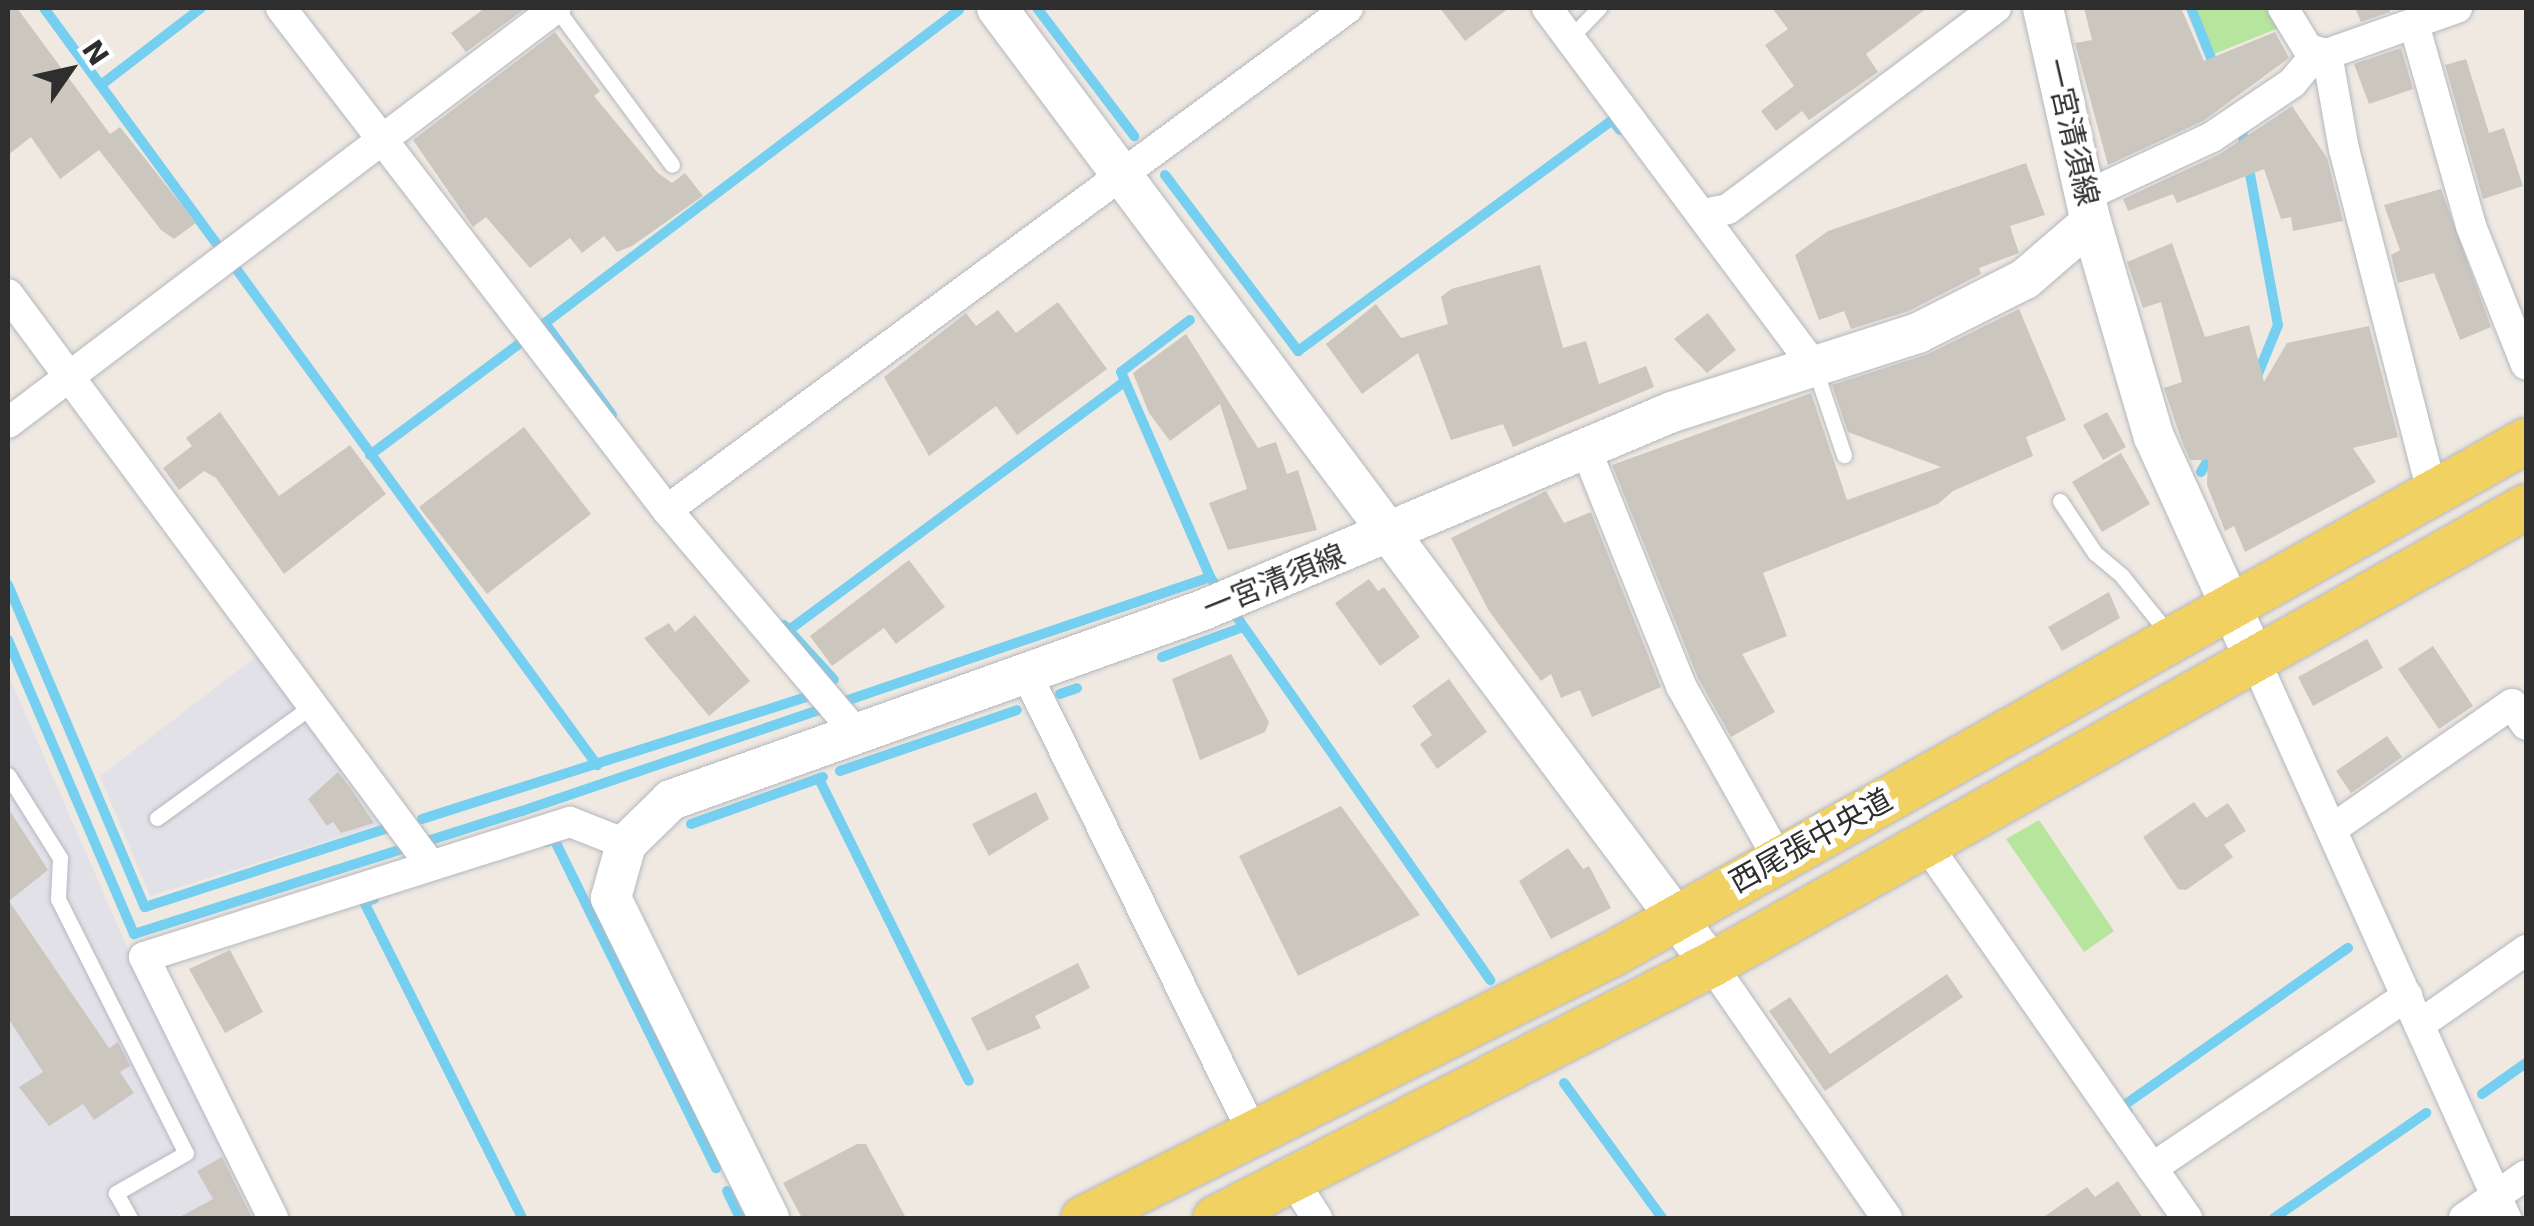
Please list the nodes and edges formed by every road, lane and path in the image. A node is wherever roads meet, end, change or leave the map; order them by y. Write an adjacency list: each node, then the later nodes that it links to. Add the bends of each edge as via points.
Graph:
1 (281, 8): 14 (street)
2 (554, 8): 14 (street); 15 (lane)
3 (997, 8): 16 (main road)
4 (1348, 8): 16 (street)
5 (1547, 8): 12 (street)
6 (1598, 8): 12 (lane)
7 (1996, 8): 18 (street, via 1728,208)
8 (2043, 8): 17 (main road, 一宮清須線)
9 (2283, 8): 13 (street, via 2308,49)
10 (2457, 8): 11 (street)
11 (2414, 24): 13 (street); 21 (street, via 2472,226)
12 (1570, 38): 18 (street)
13 (2323, 53): 17 (street, via 2292,83); 27 (street)
14 (381, 138): 22 (street); 30 (street)
15 (672, 165)
16 (1124, 176): 30 (street); 31 (main road)
17 (2088, 209): 20 (main road, 一宮清須線, via 2026,279 1918,333); 32 (main road, via 2154,437)
18 (1703, 214): 20 (street)
19 (8, 294): 22 (street)
20 (1814, 365): 25 (main road, 一宮清須線); 26 (lane)
21 (2526, 365)
22 (69, 375): 23 (street); 36 (street)
23 (8, 423)
24 (2526, 440): 27 (main road, 西尾張中央道)
25 (1586, 447): 31 (main road, 一宮清須線); 44 (street, via 1681,686)
26 (1844, 456)
27 (2432, 492): 32 (main road, 西尾張中央道)
28 (2060, 501): 33 (lane, via 2095,553)
29 (2526, 506): 34 (main road, 西尾張中央道)
30 (668, 510): 38 (street)
31 (1389, 536): 35 (main road, 一宮清須線); 46 (main road)
32 (2231, 605): 33 (main road, 西尾張中央道); 34 (main road)
33 (2172, 638): 44 (main road, 西尾張中央道)
34 (2255, 660): 41 (street); 42 (main road, 西尾張中央道)
35 (1026, 675): 38 (main road, 一宮清須線); 51 (street)
36 (314, 705): 40 (lane); 45 (street)
37 (2526, 725): 41 (street, via 2512,704)
38 (856, 734): 43 (main road, 一宮清須線, via 672,800)
39 (8, 775): 56 (lane, via 60,858 58,899 186,1153 116,1194)
40 (157, 818)
41 (2332, 829): 49 (street)
42 (1924, 841): 48 (main road, 西尾張中央道); 52 (street)
43 (626, 844): 45 (street, via 570,822); 58 (main road, via 611,898)
44 (1779, 860): 46 (main road, 西尾張中央道)
45 (429, 863): 57 (street, via 144,957)
46 (1677, 914): 48 (main road); 51 (main road, 西尾張中央道, via 1434,1048)
47 (2526, 950): 50 (street)
48 (1710, 964): 54 (main road, 西尾張中央道); 62 (street)
49 (2406, 996): 50 (street); 52 (street)
50 (2419, 1025): 55 (street)
51 (1254, 1135): 59 (main road, 西尾張中央道)
52 (2152, 1168): 63 (street)
53 (2526, 1175): 55 (street)
54 (1293, 1180): 60 (main road, 西尾張中央道); 61 (street)
55 (2501, 1207): 64 (street)
56 (130, 1218)
57 (273, 1218)
58 (769, 1218)
59 (1083, 1218)
60 (1216, 1218)
61 (1317, 1218)
62 (1888, 1218)
63 (2188, 1218)
64 (2464, 1218)

